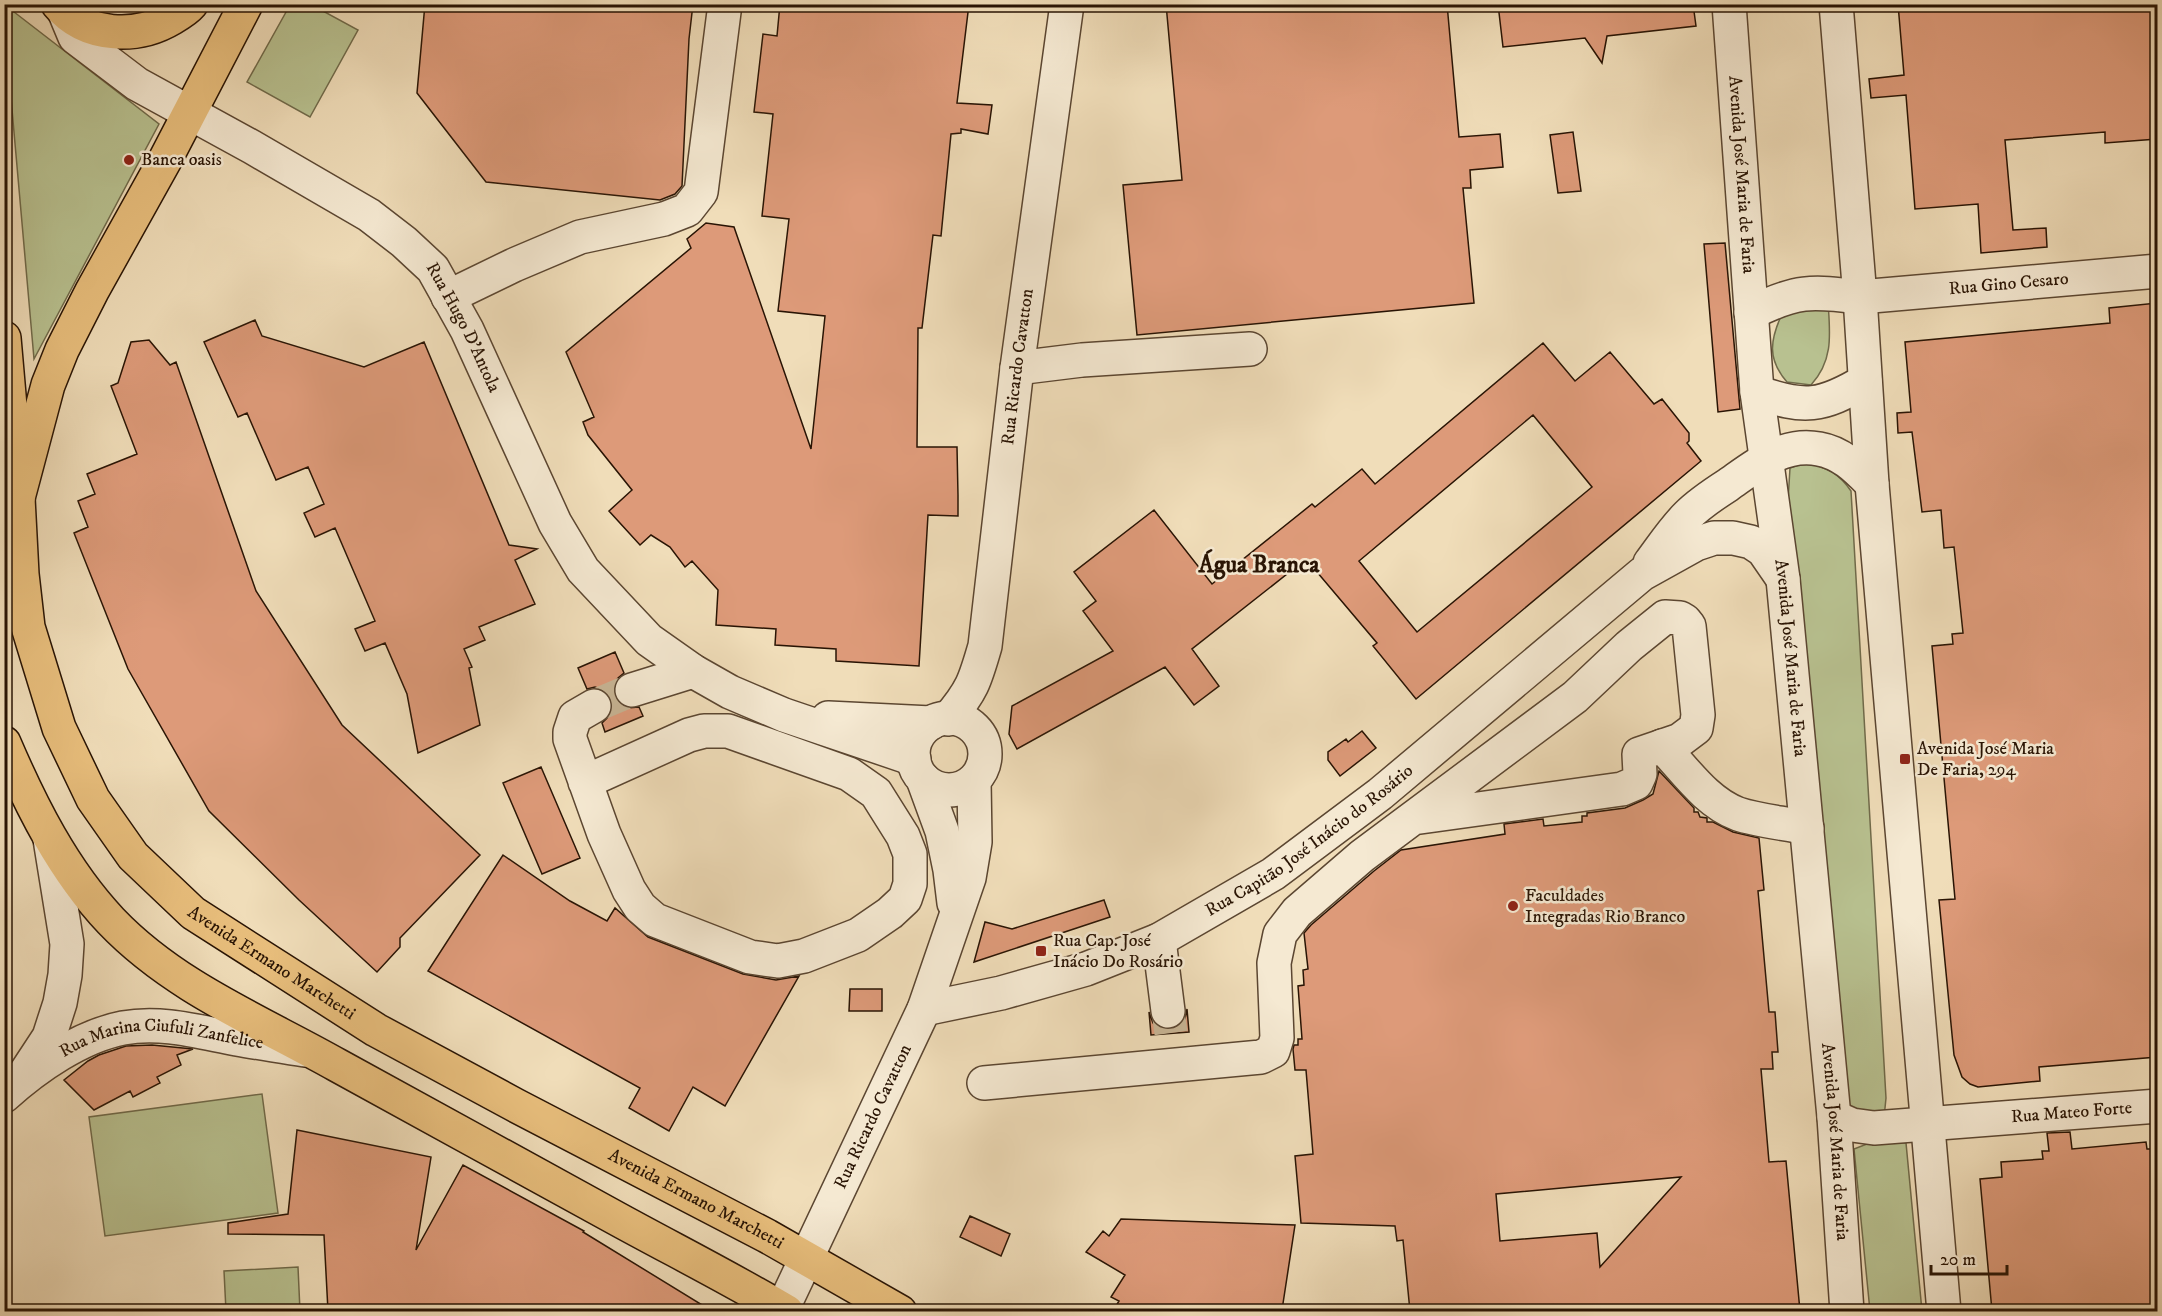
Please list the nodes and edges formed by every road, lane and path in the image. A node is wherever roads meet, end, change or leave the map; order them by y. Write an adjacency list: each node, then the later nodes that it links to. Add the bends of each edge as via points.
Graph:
1 (192, 4): 7 (main road, via 160,25 139,31 107,32 86,25)
2 (246, 4): 8 (main road)
3 (725, 4): 10 (street, via 701,192 687,210 664,219 580,237)
4 (1067, 4): 15 (street, Rua Ricardo Cavatton)
5 (1729, 4): 12 (street, Avenida José Maria de Faria)
6 (1836, 4): 11 (street)
7 (61, 9): 8 (street, Rua Hugo D'Antola, via 75,37 137,84)
8 (190, 114): 10 (street, Rua Hugo D'Antola, via 369,214 433,269); 20 (main road, via 62,350 48,385)
9 (2157, 271): 11 (street, Rua Gino Cesaro)
10 (448, 297): 23 (street, Rua Hugo D'Antola, via 472,340 555,523 583,570 649,640)
11 (1860, 297): 12 (street, via 1801,293); 16 (street)
12 (1751, 313): 17 (street, Avenida José Maria de Faria)
13 (4, 338): 20 (main road, Avenida Ermano Marchetti)
14 (1250, 349): 15 (street)
15 (1017, 368): 27 (street, Rua Ricardo Cavatton, via 985,646 967,698)
16 (1865, 381): 17 (street, via 1824,402 1802,404); 19 (street)
17 (1757, 392): 18 (street, Avenida José Maria de Faria)
18 (1767, 458): 19 (street, Rua Capitão José Inácio do Rosário, via 1791,449 1821,449 1842,457); 21 (street, Rua Capitão José Inácio do Rosário, via 1689,514); 22 (street, Avenida José Maria de Faria)
19 (1872, 484): 41 (street)
20 (18, 498): 48 (main road, Avenida Ermano Marchetti, via 28,627 42,678 59,728 93,799 133,856 194,913 376,1030)
21 (1642, 574): 22 (street, Rua Capitão José Inácio do Rosário, via 1696,544 1714,538 1733,538 1763,550); 37 (street, Rua Capitão José Inácio do Rosário, via 1380,794 1273,874)
22 (1784, 579): 34 (street, Avenida José Maria de Faria)
23 (693, 672): 24 (street); 26 (street, Rua Hugo D'Antola)
24 (632, 690)
25 (594, 705): 32 (street, via 575,717 570,732)
26 (784, 715): 27 (street, Rua Hugo D'Antola); 30 (street, Rua Hugo D'Antola)
27 (940, 721): 30 (street, via 917,739); 31 (street, via 961,720 980,735 985,759)
28 (4, 742): 35 (main road)
29 (1662, 746): 33 (street, via 1639,754 1640,774 1636,783 1622,789); 33 (street, via 1680,740 1696,728 1698,715 1689,626 1673,616 1665,617 1575,697); 34 (street, via 1717,802 1739,814)
30 (919, 769): 31 (street, via 932,786 943,790 965,787); 36 (street, Rua Ricardo Cavatton, via 942,831)
31 (974, 781): 36 (street, Rua Ricardo Cavatton, via 975,842)
32 (585, 782): 32 (street, via 603,834 640,908 655,920 750,957 778,961 804,956 858,935 891,913 905,898 910,884 910,854 876,793 849,774 728,731 689,735)
33 (1413, 818): 40 (street, via 1321,891 1280,934 1274,963 1277,1038 1273,1051 1261,1058)
34 (1807, 828): 45 (street, Avenida José Maria de Faria)
35 (50, 838): 39 (main road, via 112,921 158,962 208,996); 43 (street, Rua Marina Ciufuli Zanfelice, via 67,944 65,975 49,1037)
36 (956, 920): 38 (street, Rua Ricardo Cavatton)
37 (1159, 940): 38 (street, Rua Capitão José Inácio do Rosário, via 1086,969); 40 (street)
38 (924, 1010): 48 (street, Rua Ricardo Cavatton)
39 (312, 1051): 43 (street, Rua Marina Ciufuli Zanfelice, via 177,1027 142,1026 78,1043); 49 (main road)
40 (1175, 1065): 42 (street)
41 (1923, 1079): 46 (street, Rua Mateo Forte); 47 (street)
42 (984, 1083)
43 (12, 1088)
44 (2157, 1106): 46 (street, Rua Mateo Forte)
45 (1834, 1117): 47 (street, Rua Mateo Forte, via 1874,1128); 51 (street, Avenida José Maria de Faria)
46 (1985, 1119): 47 (street, Rua Mateo Forte)
47 (1929, 1123): 52 (street)
48 (807, 1258): 49 (street, Rua Ricardo Cavatton); 50 (main road, Avenida Ermano Marchetti)
49 (783, 1311)
50 (900, 1311)
51 (1847, 1311)
52 (1944, 1311)

